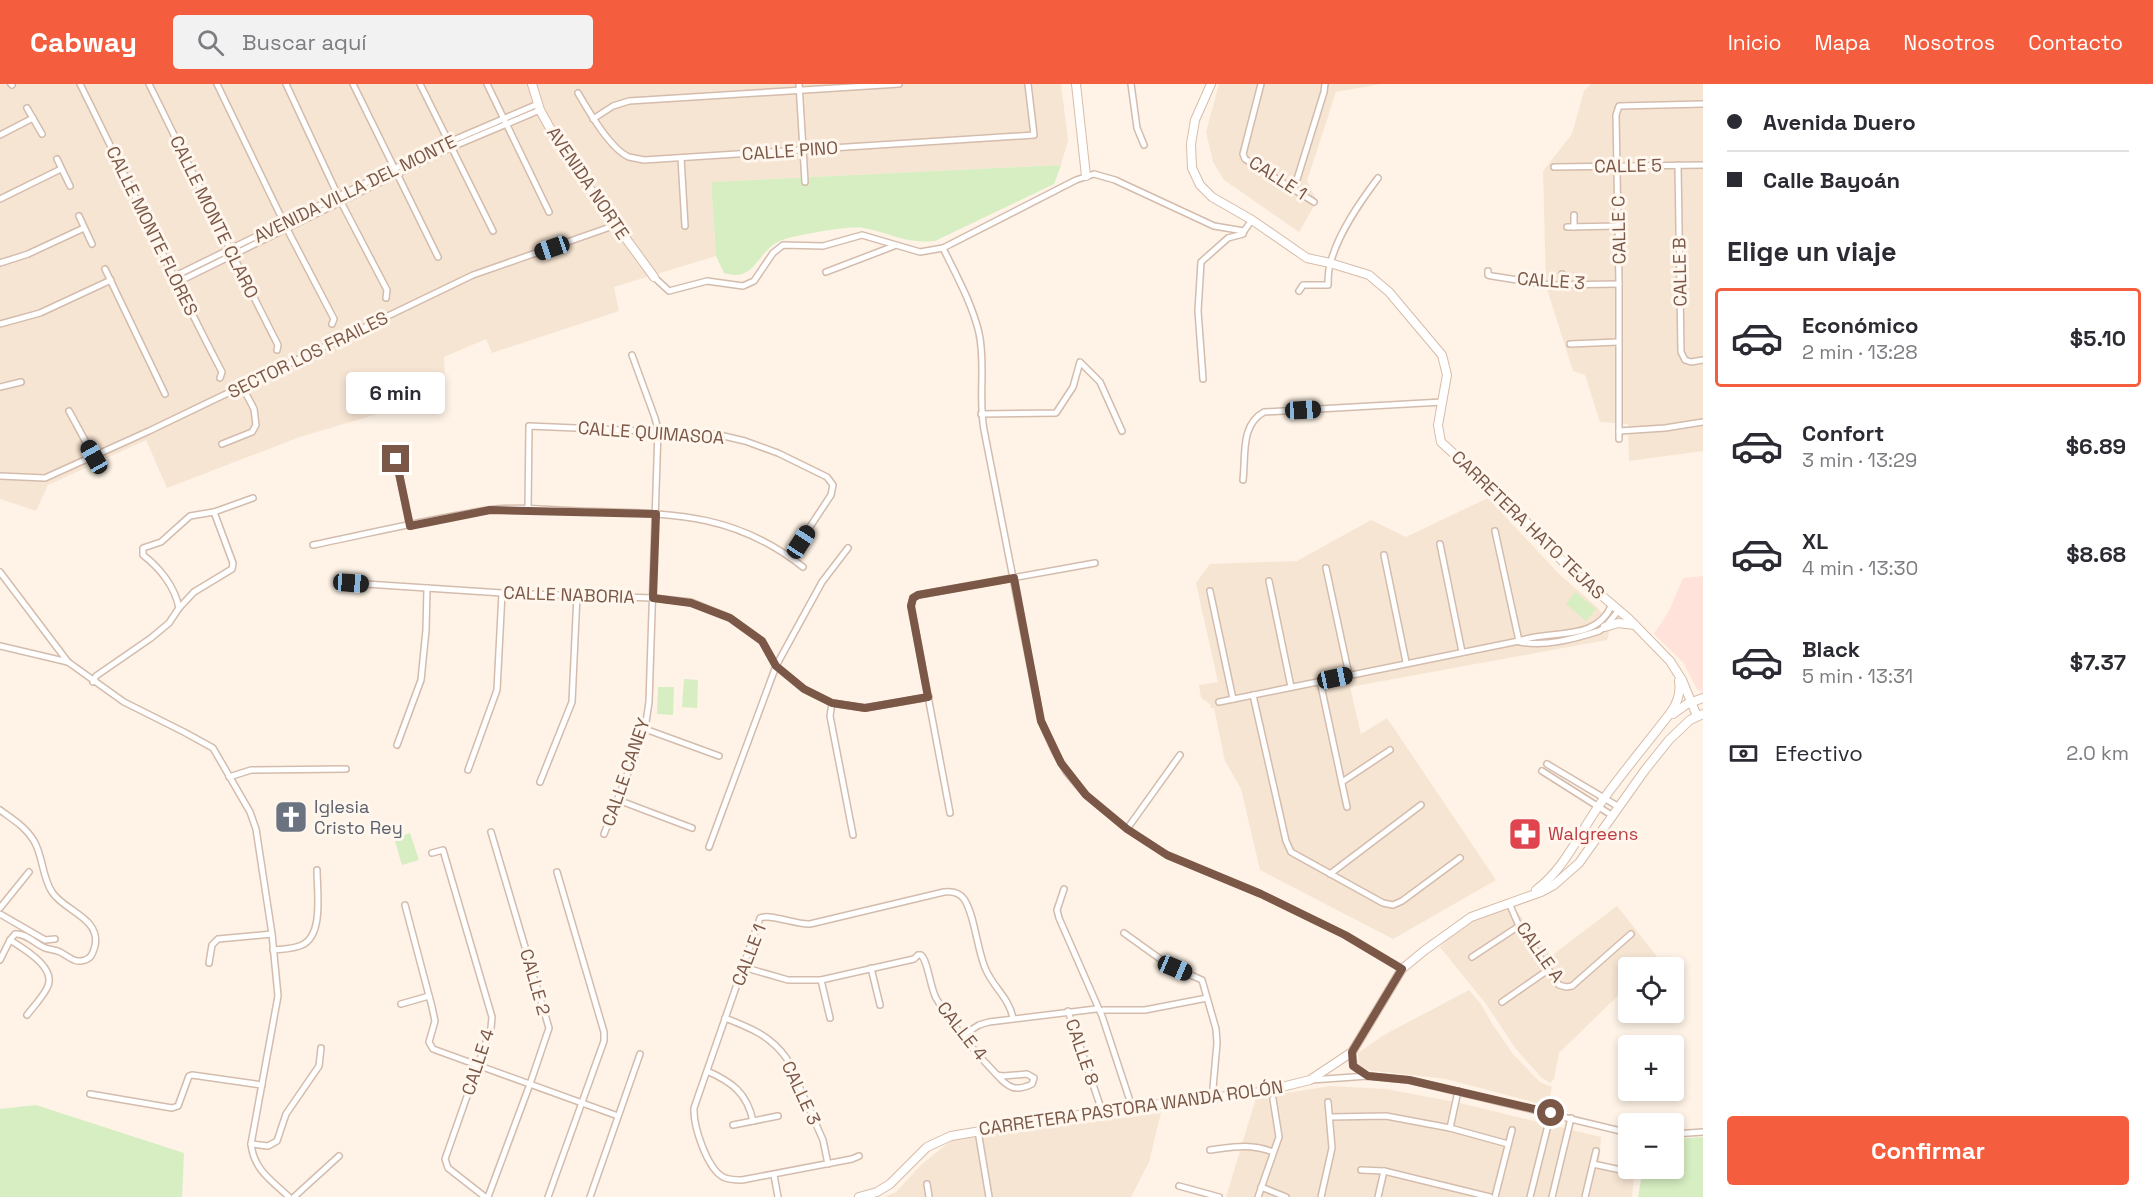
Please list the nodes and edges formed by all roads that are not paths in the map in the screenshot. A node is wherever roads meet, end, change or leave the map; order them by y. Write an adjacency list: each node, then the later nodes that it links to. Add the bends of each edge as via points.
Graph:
1 (80, 84): 70 (street, CALLE MONTE FLORES)
2 (149, 84): 59 (street, CALLE MONTE CLARO)
3 (217, 84): 50 (street)
4 (285, 84): 43 (street)
5 (353, 84): 36 (street)
6 (420, 84): 26 (street)
7 (487, 84): 23 (street)
8 (532, 84): 19 (street, AVENIDA NORTE)
9 (899, 84): 16 (street)
10 (1028, 84): 28 (street, CALLE PINO, via 1034,135)
11 (1076, 84): 37 (street)
12 (1131, 84): 27 (street, via 1137,128)
13 (1212, 84): 48 (street, CARRETERA HATO TEJAS, via 1195,120 1192,168 1200,185 1212,197)
14 (1261, 84): 41 (street, CALLE 1, via 1243,154)
15 (1325, 84): 41 (street)
16 (799, 87): 22 (street, via 629,101); 28 (street)
17 (578, 93): 22 (street, CALLE PINO)
18 (1703, 104): 33 (street, CALLE C, via 1619,106)
19 (539, 107): 23 (street, AVENIDA VILLA DEL MONTE); 49 (street, AVENIDA NORTE, via 564,152)
20 (27, 108): 21 (street)
21 (33, 118): 24 (street); 25 (street)
22 (594, 119): 29 (street, CALLE PINO, via 620,151 630,157)
23 (505, 121): 26 (street, AVENIDA VILLA DEL MONTE); 45 (street)
24 (42, 134)
25 (0, 135)
26 (450, 145): 36 (street, AVENIDA VILLA DEL MONTE); 54 (street)
27 (1144, 145)
28 (803, 150): 29 (street, CALLE PINO); 39 (street)
29 (681, 158): 51 (street)
30 (57, 159): 35 (street)
31 (1678, 165): 32 (street, CALLE 5); 33 (street, CALLE 5); 81 (street, CALLE B, via 1682,352 1685,360)
32 (1703, 165)
33 (1617, 166): 34 (street, CALLE 5); 52 (street, CALLE C)
34 (1554, 167)
35 (61, 169): 40 (street); 42 (street)
36 (396, 171): 43 (street, AVENIDA VILLA DEL MONTE); 61 (street)
37 (1086, 176): 55 (street, via 1094,174 1115,180 1214,226); 58 (street)
38 (1378, 178): 62 (street, via 1356,210)
39 (805, 182)
40 (70, 186)
41 (1294, 189): 44 (street, CALLE 1)
42 (0, 199)
43 (340, 199): 50 (street, AVENIDA VILLA DEL MONTE); 74 (street, via 387,290)
44 (1314, 202)
45 (549, 212)
46 (1574, 215): 52 (street, via 1570,227)
47 (79, 216): 53 (street)
48 (1251, 220): 55 (street); 62 (street, CARRETERA HATO TEJAS, via 1307,258)
49 (616, 225): 68 (street, AVENIDA NORTE); 85 (street, SECTOR LOS FRAILES, via 473,275)
50 (286, 226): 59 (street, AVENIDA VILLA DEL MONTE); 60 (street, AVENIDA VILLA DEL MONTE); 76 (street, via 334,319)
51 (685, 226)
52 (1618, 226): 71 (street, CALLE C)
53 (84, 228): 56 (street); 63 (street)
54 (493, 231)
55 (1244, 231): 83 (street, via 1228,238 1201,262 1198,311)
56 (92, 244)
57 (894, 246): 58 (street, via 920,252); 66 (street); 68 (street, via 862,235 823,246 783,245 754,281 743,286 707,280 669,291)
58 (943, 248): 90 (street, via 979,334)
59 (229, 250): 60 (street, CALLE MONTE CLARO); 70 (street, AVENIDA VILLA DEL MONTE)
60 (232, 256): 70 (street, AVENIDA VILLA DEL MONTE); 79 (street, CALLE MONTE CLARO, via 278,345)
61 (438, 258)
62 (1330, 262): 73 (street, via 1328,285 1303,285); 88 (street, CARRETERA HATO TEJAS, via 1369,275 1389,292 1442,355 1447,375)
63 (0, 263)
64 (105, 269): 69 (street)
65 (1488, 271): 72 (street, CALLE 3, via 1492,276)
66 (826, 272)
67 (1562, 274): 72 (street)
68 (654, 277)
69 (111, 280): 75 (street, via 40,313); 87 (street)
70 (174, 280): 82 (street, CALLE MONTE FLORES, via 222,372)
71 (1620, 284): 72 (street, CALLE 3); 77 (street, CALLE C)
72 (1562, 285)
73 (1299, 291)
74 (386, 298)
75 (0, 324)
76 (332, 324)
77 (1618, 342): 78 (street); 94 (street, CALLE C)
78 (1570, 344)
79 (277, 350)
80 (632, 355): 92 (street, CALLE CANEY)
81 (1703, 360)
82 (220, 378)
83 (1203, 379)
84 (21, 382): 86 (street)
85 (242, 386): 96 (street, via 254,409 256,425 252,432); 97 (street, SECTOR LOS FRAILES)
86 (0, 387)
87 (165, 394)
88 (1442, 402): 100 (street, via 1264,412 1254,418 1249,429); 124 (street, CARRETERA HATO TEJAS, via 1438,424 1441,442 1518,513 1567,566)
89 (69, 411): 97 (street)
90 (981, 414): 93 (street, via 1056,413 1073,387 1080,362 1100,382); 116 (street)
91 (1703, 422): 94 (street)
92 (658, 430): 102 (street, CALLE QUIMASOA, via 529,426); 104 (street, CALLE CANEY); 111 (street, CALLE QUIMASOA, via 715,434 745,441 826,477 833,485 831,495)
93 (1122, 431)
94 (1619, 431): 95 (street, CALLE C)
95 (1619, 439)
96 (222, 444)
97 (94, 457): 99 (street, SECTOR LOS FRAILES, via 45,478)
98 (396, 459): 105 (street)
99 (0, 476)
100 (1243, 480)
101 (254, 498): 103 (street)
102 (528, 509): 104 (street); 105 (street, via 490,510)
103 (214, 512): 125 (street, via 232,569 194,592); 125 (street, via 190,516 161,542 143,548 143,555 177,595)
104 (656, 514): 111 (street, via 728,525); 123 (street, CALLE CANEY)
105 (410, 526): 108 (street)
106 (1495, 531): 129 (street)
107 (1440, 544): 131 (street)
108 (314, 545)
109 (848, 548): 134 (street, via 822,582)
110 (1384, 555): 133 (street)
111 (790, 557): 113 (street)
112 (1095, 563): 116 (street)
113 (803, 567)
114 (1326, 568): 136 (street)
115 (0, 572): 132 (street)
116 (1014, 578): 141 (street, via 913,598 911,606); 171 (street, via 1037,705 1050,742 1086,795)
117 (1269, 581): 139 (street)
118 (351, 583): 119 (street, CALLE NABORIA)
119 (427, 588): 121 (street, CALLE NABORIA); 150 (street, via 421,680)
120 (1210, 591): 143 (street)
121 (502, 593): 122 (street, CALLE NABORIA); 156 (street, via 497,690)
122 (577, 595): 123 (street, CALLE NABORIA); 159 (street, via 572,702)
123 (653, 598): 134 (street, CALLE NABORIA, via 691,603 730,618 762,641); 149 (street, CALLE CANEY, via 650,702)
124 (1616, 607): 126 (street, CARRETERA HATO TEJAS); 127 (street); 128 (street, via 1604,620)
125 (179, 608): 138 (street, via 169,623)
126 (1635, 625): 127 (street, via 1618,623); 135 (street, CARRETERA HATO TEJAS)
127 (1605, 627): 128 (street)
128 (1583, 632): 129 (street); 129 (street, via 1532,644)
129 (1518, 641): 131 (street)
130 (0, 646): 132 (street)
131 (1462, 652): 133 (street)
132 (68, 662): 138 (street)
133 (1406, 662): 136 (street)
134 (776, 666): 146 (street, CALLE NABORIA, via 804,689); 175 (street)
135 (1678, 673): 145 (street, CARRETERA HATO TEJAS); 148 (street, via 1679,696)
136 (1349, 675): 137 (street)
137 (1320, 681): 139 (street); 160 (street)
138 (93, 682): 158 (street, via 213,748)
139 (1292, 687): 140 (street)
140 (1253, 695): 143 (street); 181 (street, via 1288,847)
141 (928, 697): 146 (street, CALLE NABORIA, via 865,708); 168 (street)
142 (1703, 698): 145 (street)
143 (1233, 699): 144 (street)
144 (1219, 702)
145 (1693, 702): 147 (street, CARRETERA HATO TEJAS); 148 (street)
146 (832, 703): 174 (street, via 830,717)
147 (1700, 715): 166 (street, CARRETERA PASTORA WANDA ROLÓN, via 1669,740)
148 (1667, 718): 161 (street, CARRETERA PASTORA WANDA ROLÓN)
149 (645, 729): 153 (street); 162 (street, CALLE CANEY)
150 (397, 745)
151 (1390, 750): 160 (street)
152 (1180, 755): 171 (street)
153 (719, 756)
154 (1547, 764): 161 (street)
155 (346, 769): 158 (street, via 251,770)
156 (468, 770)
157 (1542, 771): 164 (street)
158 (229, 777): 191 (street, via 256,829)
159 (540, 782)
160 (1342, 782): 165 (street)
161 (1605, 797): 164 (street, CARRETERA PASTORA WANDA ROLÓN); 166 (street)
162 (618, 800): 170 (street); 173 (street, CALLE CANEY)
163 (1421, 806): 181 (street)
164 (1599, 806): 169 (street); 183 (street, CARRETERA PASTORA WANDA ROLÓN, via 1561,865 1546,883)
165 (1347, 807)
166 (1619, 807): 169 (street, CARRETERA PASTORA WANDA ROLÓN)
167 (0, 810): 193 (street, via 34,841 48,887 55,898 85,919 93,928 96,941 93,954 76,961 21,933)
168 (950, 813)
169 (1613, 816): 183 (street, CARRETERA PASTORA WANDA ROLÓN, via 1580,863 1554,885)
170 (692, 828)
171 (1127, 829): 200 (street, via 1167,855 1261,894 1345,935)
172 (491, 832): 222 (street, CALLE 2, via 549,1028)
173 (604, 834)
174 (853, 835)
175 (709, 847)
176 (432, 853): 217 (street, CALLE 4, via 443,850 492,1017)
177 (1460, 858): 181 (street, via 1393,905)
178 (317, 870): 194 (street, via 314,935 302,945)
179 (29, 872): 186 (street)
180 (557, 872): 228 (street, via 604,1032)
181 (1330, 874)
182 (1064, 889): 231 (street, via 1057,910 1059,918 1102,1016)
183 (1527, 895): 184 (street, CARRETERA PASTORA WANDA ROLÓN)
184 (1509, 903): 188 (street, CALLE A); 200 (street, CARRETERA PASTORA WANDA ROLÓN, via 1471,918)
185 (405, 905): 203 (street)
186 (0, 908)
187 (0, 914): 192 (street, via 45,940)
188 (1519, 926): 195 (street); 201 (street, CALLE A)
189 (1124, 933): 204 (street, via 1170,966 1201,979)
190 (1632, 933): 201 (street, CALLE A, via 1572,986 1559,985)
191 (272, 934): 194 (street); 197 (street, via 218,939 212,945)
192 (55, 939)
193 (10, 940): 196 (street); 209 (street, via 37,958 49,976 48,987)
194 (273, 950): 223 (street, via 278,996)
195 (1472, 957)
196 (0, 960)
197 (209, 963)
198 (743, 967): 202 (street, CALLE 4, via 781,978); 210 (street, CALLE 1); 212 (street, CALLE 1, via 759,920 764,916 810,924 955,892 964,899 986,970 1009,1003)
199 (872, 968): 202 (street, CALLE 4); 207 (street); 213 (street, CALLE 4, via 923,956 935,996)
200 (1402, 969): 215 (street, CARRETERA PASTORA WANDA ROLÓN)
201 (1548, 970): 205 (street)
202 (821, 980): 211 (street)
203 (429, 996): 206 (street); 217 (street, via 435,1021 429,1042 433,1049)
204 (1206, 998): 208 (street, via 1145,1010); 226 (street, via 1217,1043)
205 (1502, 1002)
206 (401, 1004)
207 (880, 1005)
208 (1068, 1011): 212 (street, CALLE 8); 233 (street, CALLE 8)
209 (27, 1015)
210 (725, 1018): 218 (street, CALLE 1); 254 (street, CALLE 3, via 764,1035 781,1050 823,1140)
211 (830, 1018)
212 (1013, 1018): 213 (street, CALLE 8, via 979,1025)
213 (963, 1035): 219 (street, CALLE 4)
214 (321, 1048): 247 (street, via 319,1066 286,1114 277,1141 268,1146)
215 (1352, 1052): 220 (street, via 1353,1066); 221 (street, CARRETERA PASTORA WANDA ROLÓN)
216 (640, 1054): 235 (street)
217 (478, 1065): 222 (street); 265 (street, CALLE 4, via 445,1159 448,1168)
218 (707, 1071): 239 (street, via 738,1089); 259 (street, CALLE 1, via 694,1118 716,1172 732,1180)
219 (997, 1075): 219 (street, CALLE 4, via 1012,1088 1029,1086 1034,1081 1027,1074)
220 (1368, 1076): 221 (street); 224 (street)
221 (1310, 1080): 226 (street, CARRETERA PASTORA WANDA ROLÓN)
222 (530, 1084): 228 (street); 265 (street, CALLE 2)
223 (262, 1085): 225 (street, via 192,1075 178,1106 172,1108); 247 (street)
224 (1458, 1091): 234 (street); 241 (street)
225 (90, 1094)
226 (1212, 1099): 231 (street, CARRETERA PASTORA WANDA ROLÓN)
227 (1273, 1099): 232 (street)
228 (582, 1102): 235 (street); 266 (street)
229 (1328, 1102): 237 (street)
230 (1283, 1106): 232 (street)
231 (1132, 1107): 233 (street, CARRETERA PASTORA WANDA ROLÓN)
232 (1275, 1107): 251 (street, via 1279,1137)
233 (1102, 1110): 244 (street, CARRETERA PASTORA WANDA ROLÓN)
234 (1551, 1113): 238 (street); 279 (street)
235 (618, 1116): 267 (street)
236 (778, 1116): 239 (street)
237 (1330, 1117): 241 (street, via 1386,1116); 275 (street, via 1332,1148)
238 (1571, 1118): 242 (street); 280 (street)
239 (753, 1121): 240 (street)
240 (733, 1125)
241 (1449, 1128): 248 (street)
242 (1618, 1129)
243 (1512, 1130): 248 (street)
244 (978, 1131): 269 (street, CARRETERA PASTORA WANDA ROLÓN, via 932,1143 890,1184); 271 (street)
245 (1703, 1132): 246 (street)
246 (1684, 1133)
247 (251, 1144): 263 (street, via 252,1158 260,1170)
248 (1508, 1144): 278 (street)
249 (1210, 1150): 251 (street, via 1259,1146)
250 (1596, 1151): 255 (street)
251 (1273, 1152): 262 (street)
252 (339, 1156): 264 (street)
253 (859, 1156): 254 (street, CALLE 1)
254 (828, 1164): 259 (street, CALLE 1)
255 (1593, 1164): 256 (street); 281 (street)
256 (1618, 1169)
257 (1361, 1170): 258 (street)
258 (1384, 1171): 276 (street); 277 (street)
259 (774, 1175): 268 (street)
260 (927, 1184): 270 (street)
261 (1179, 1186): 272 (street)
262 (1261, 1187): 273 (street); 274 (street)
263 (289, 1197)
264 (294, 1197)
265 (487, 1197)
266 (548, 1197)
267 (590, 1197)
268 (778, 1197)
269 (859, 1197)
270 (929, 1197)
271 (989, 1197)
272 (1219, 1197)
273 (1258, 1197)
274 (1286, 1197)
275 (1321, 1197)
276 (1378, 1197)
277 (1490, 1197)
278 (1495, 1197)
279 (1530, 1197)
280 (1552, 1197)
281 (1585, 1197)

